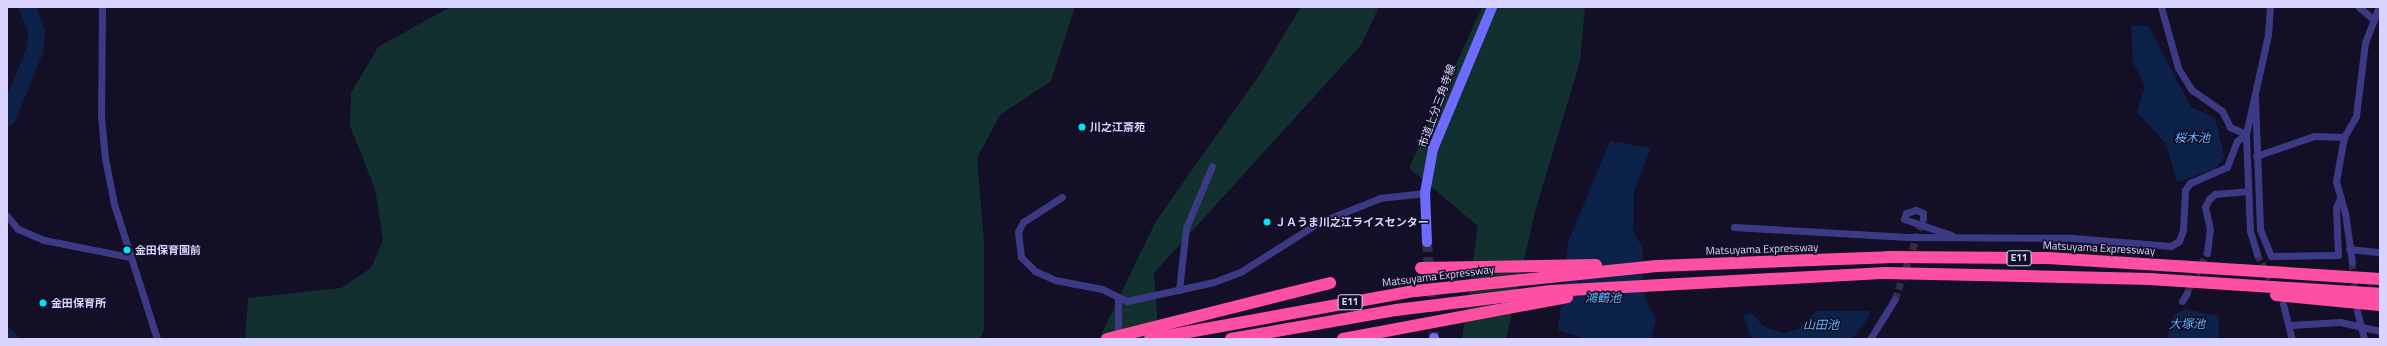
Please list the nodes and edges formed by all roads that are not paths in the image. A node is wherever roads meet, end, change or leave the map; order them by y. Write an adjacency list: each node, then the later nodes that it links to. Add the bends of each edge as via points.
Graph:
1 (102, 7): 26 (street, via 101,116 105,158 114,204)
2 (1492, 7): 14 (street, 市道上分三角寺線, via 1433,149)
3 (2161, 7): 9 (street, via 2178,68 2192,90 2222,111 2230,127)
4 (2270, 7): 8 (street)
5 (2360, 7): 7 (street)
6 (2379, 7): 7 (street)
7 (2374, 20): 10 (street, via 2365,43 2356,116)
8 (2254, 98): 9 (street); 11 (street)
9 (2246, 134): 13 (street); 20 (street, via 2237,141 2227,167 2190,183 2185,190 2183,230 2179,241 2171,246 2073,238)
10 (2344, 137): 11 (street, via 2314,136); 16 (street, via 2336,181)
11 (2256, 156): 16 (street, via 2260,229 2271,256 2338,255 2336,208)
12 (1212, 166): 33 (street, via 1186,228)
13 (2248, 191): 24 (street, via 2215,194 2208,199 2205,207 2210,230); 25 (street, via 2250,232)
14 (1425, 193): 21 (street, 市道上分三角寺線); 33 (street, via 1380,198 1356,207 1318,223 1242,271)
15 (1062, 197): 37 (street, via 1023,222 1018,232 1021,258 1035,271 1055,280 1102,289)
16 (2340, 198): 22 (street)
17 (7, 216): 26 (street, via 18,229 44,240)
18 (1923, 219): 20 (street, via 1923,213 1916,210 1906,213 1904,219)
19 (1734, 227): 20 (street)
20 (1963, 238)
21 (1427, 242)
22 (2349, 249): 23 (street); 27 (street)
23 (2380, 252)
24 (2206, 253)
25 (2257, 254)
26 (130, 257): 47 (street)
27 (2352, 262)
28 (1421, 268): 29 (highway)
29 (1553, 270): 31 (highway, Matsuyama Expressway / E11, via 1888,257 2048,258); 49 (highway, Matsuyama Expressway / E11, via 1415,291)
30 (2150, 279): 35 (highway, E11); 36 (highway, E11, via 1886,273 1660,283); 41 (highway)
31 (2380, 279)
32 (1330, 283): 46 (highway)
33 (1179, 290): 37 (street, via 1142,300)
34 (2187, 293): 39 (street)
35 (2380, 294)
36 (1551, 295): 50 (highway, E11, via 1396,310); 51 (highway)
37 (1118, 297): 46 (street)
38 (1895, 299): 52 (street)
39 (2182, 301)
40 (2283, 304): 43 (street)
41 (2380, 305)
42 (2357, 311): 44 (street)
43 (2290, 325): 44 (street, via 2316,321); 53 (street)
44 (2360, 326): 45 (street); 54 (street)
45 (2380, 331)
46 (1122, 336): 48 (highway)
47 (156, 339)
48 (1107, 339)
49 (1150, 339)
50 (1231, 339)
51 (1343, 339)
52 (1870, 339)
53 (2292, 339)
54 (2364, 339)

